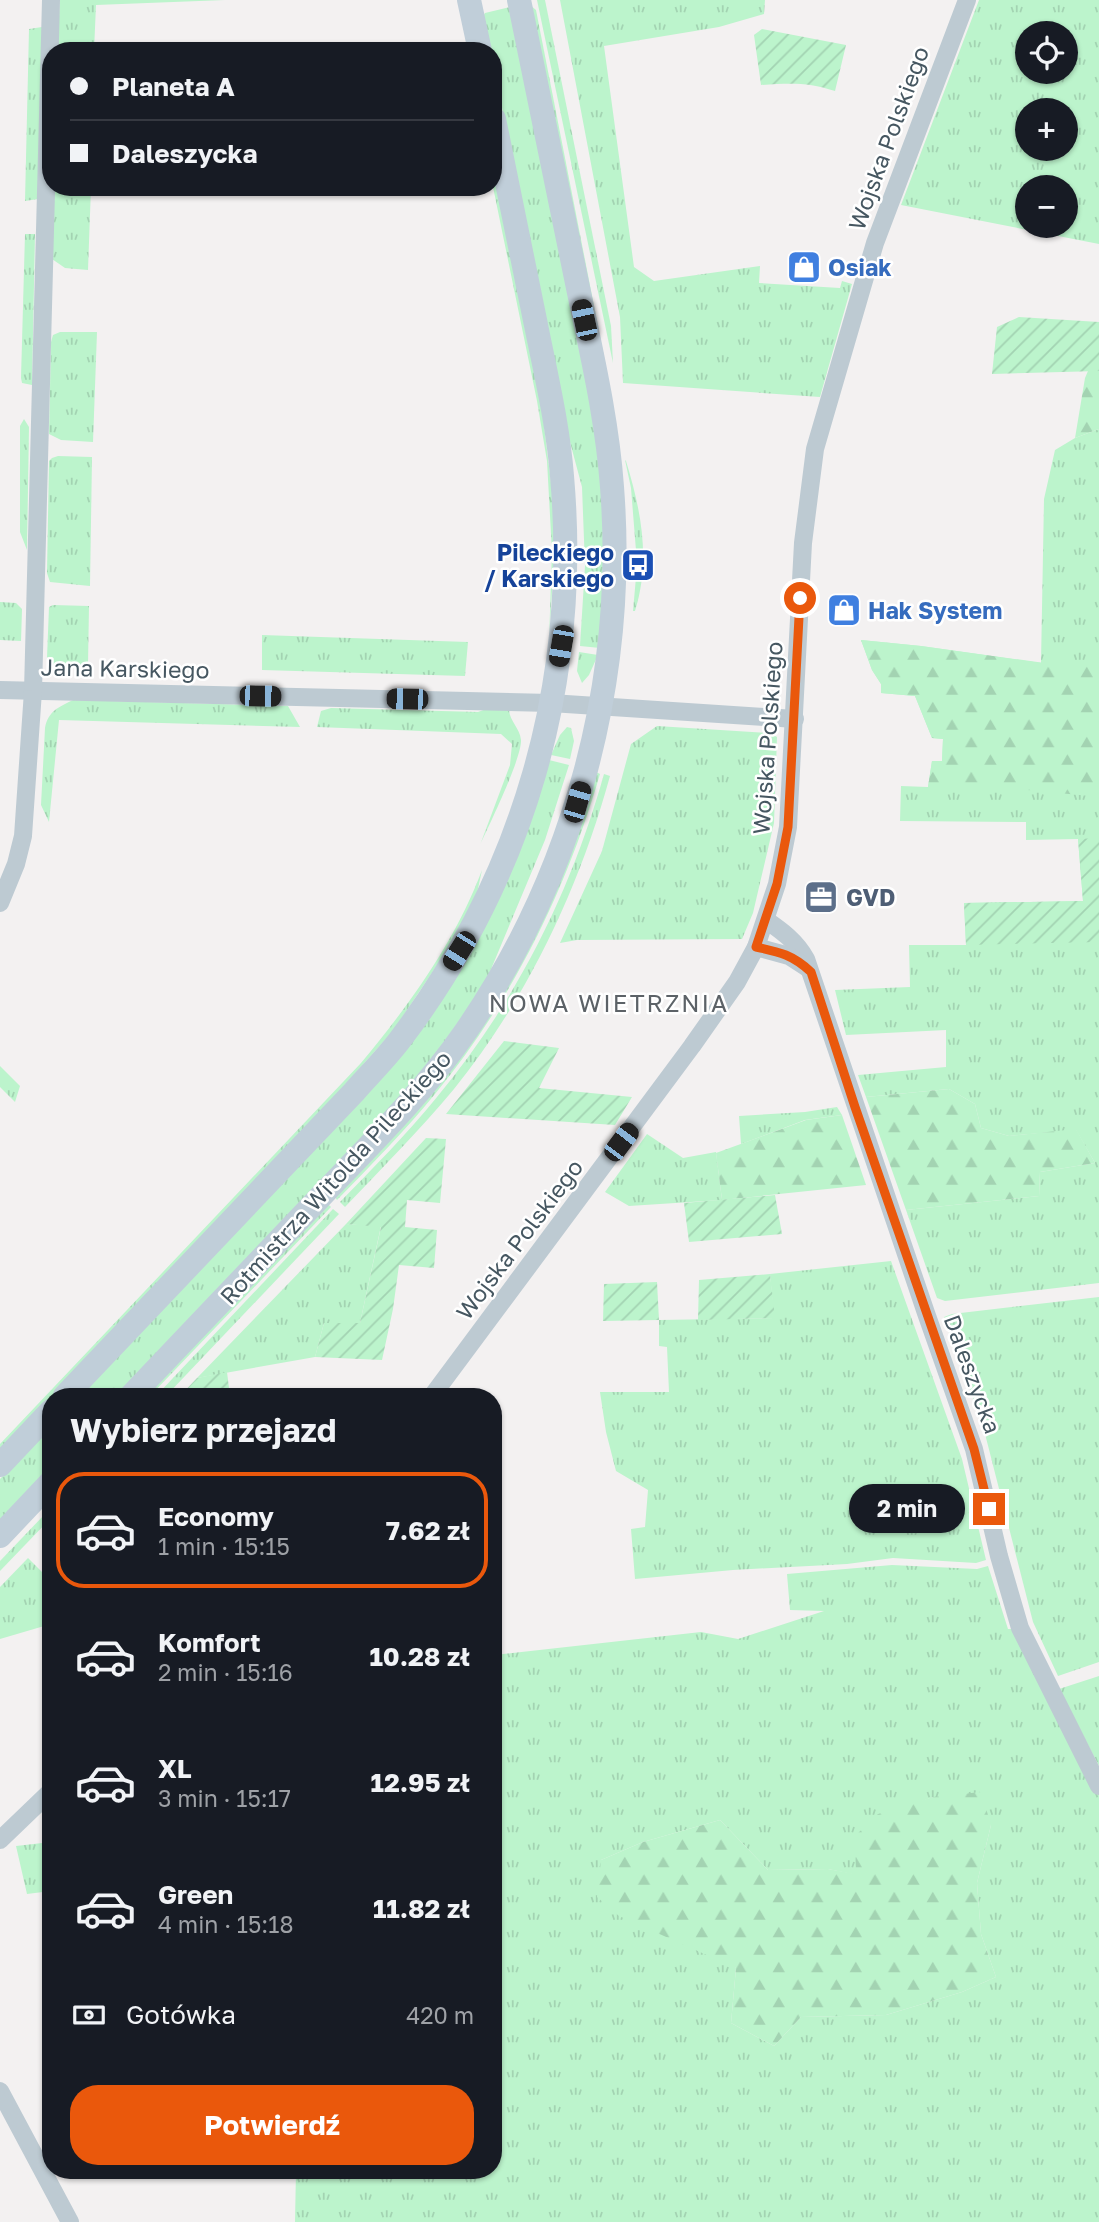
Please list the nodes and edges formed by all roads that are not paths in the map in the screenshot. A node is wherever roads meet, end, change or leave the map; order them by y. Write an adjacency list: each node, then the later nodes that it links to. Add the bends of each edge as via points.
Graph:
1 (51, 0): 5 (street)
2 (469, 0): 6 (main road)
3 (519, 0): 12 (main road, Rotmistrza Witolda Pileckiego, via 610,465 613,602)
4 (967, 0): 13 (street, Wojska Polskiego, via 875,243 815,449 803,543)
5 (50, 42)
6 (478, 42)
7 (502, 157): 11 (main road, Rotmistrza Witolda Pileckiego, via 551,398 562,476 565,606)
8 (46, 196): 10 (street)
9 (0, 690): 10 (street, Jana Karskiego)
10 (33, 691): 11 (street, Jana Karskiego); 14 (street, via 23,836)
11 (551, 703): 12 (street, Jana Karskiego); 18 (main road, Rotmistrza Witolda Pileckiego, via 541,755 505,859 486,902 432,994 354,1092)
12 (601, 706): 13 (street, Jana Karskiego); 19 (main road, Rotmistrza Witolda Pileckiego, via 587,767 554,865 522,935 466,1031 417,1094)
13 (795, 719): 15 (street, Wojska Polskiego, via 788,827)
14 (0, 903)
15 (766, 919): 16 (street, Wojska Polskiego); 17 (street, Daleszycka, via 799,947)
16 (756, 947): 17 (street, via 797,959); 20 (street, Wojska Polskiego, via 692,1046)
17 (811, 972): 25 (street, Daleszycka, via 974,1449 1020,1628)
18 (73, 1388)
19 (139, 1388)
20 (438, 1388)
21 (42, 1421): 22 (main road)
22 (0, 1465)
23 (42, 1492): 24 (main road)
24 (0, 1536)
25 (1099, 1786)
26 (42, 1800): 27 (street)
27 (0, 1840)
28 (0, 2091): 29 (street)
29 (42, 2168)
30 (48, 2179): 31 (street)
31 (71, 2222)

